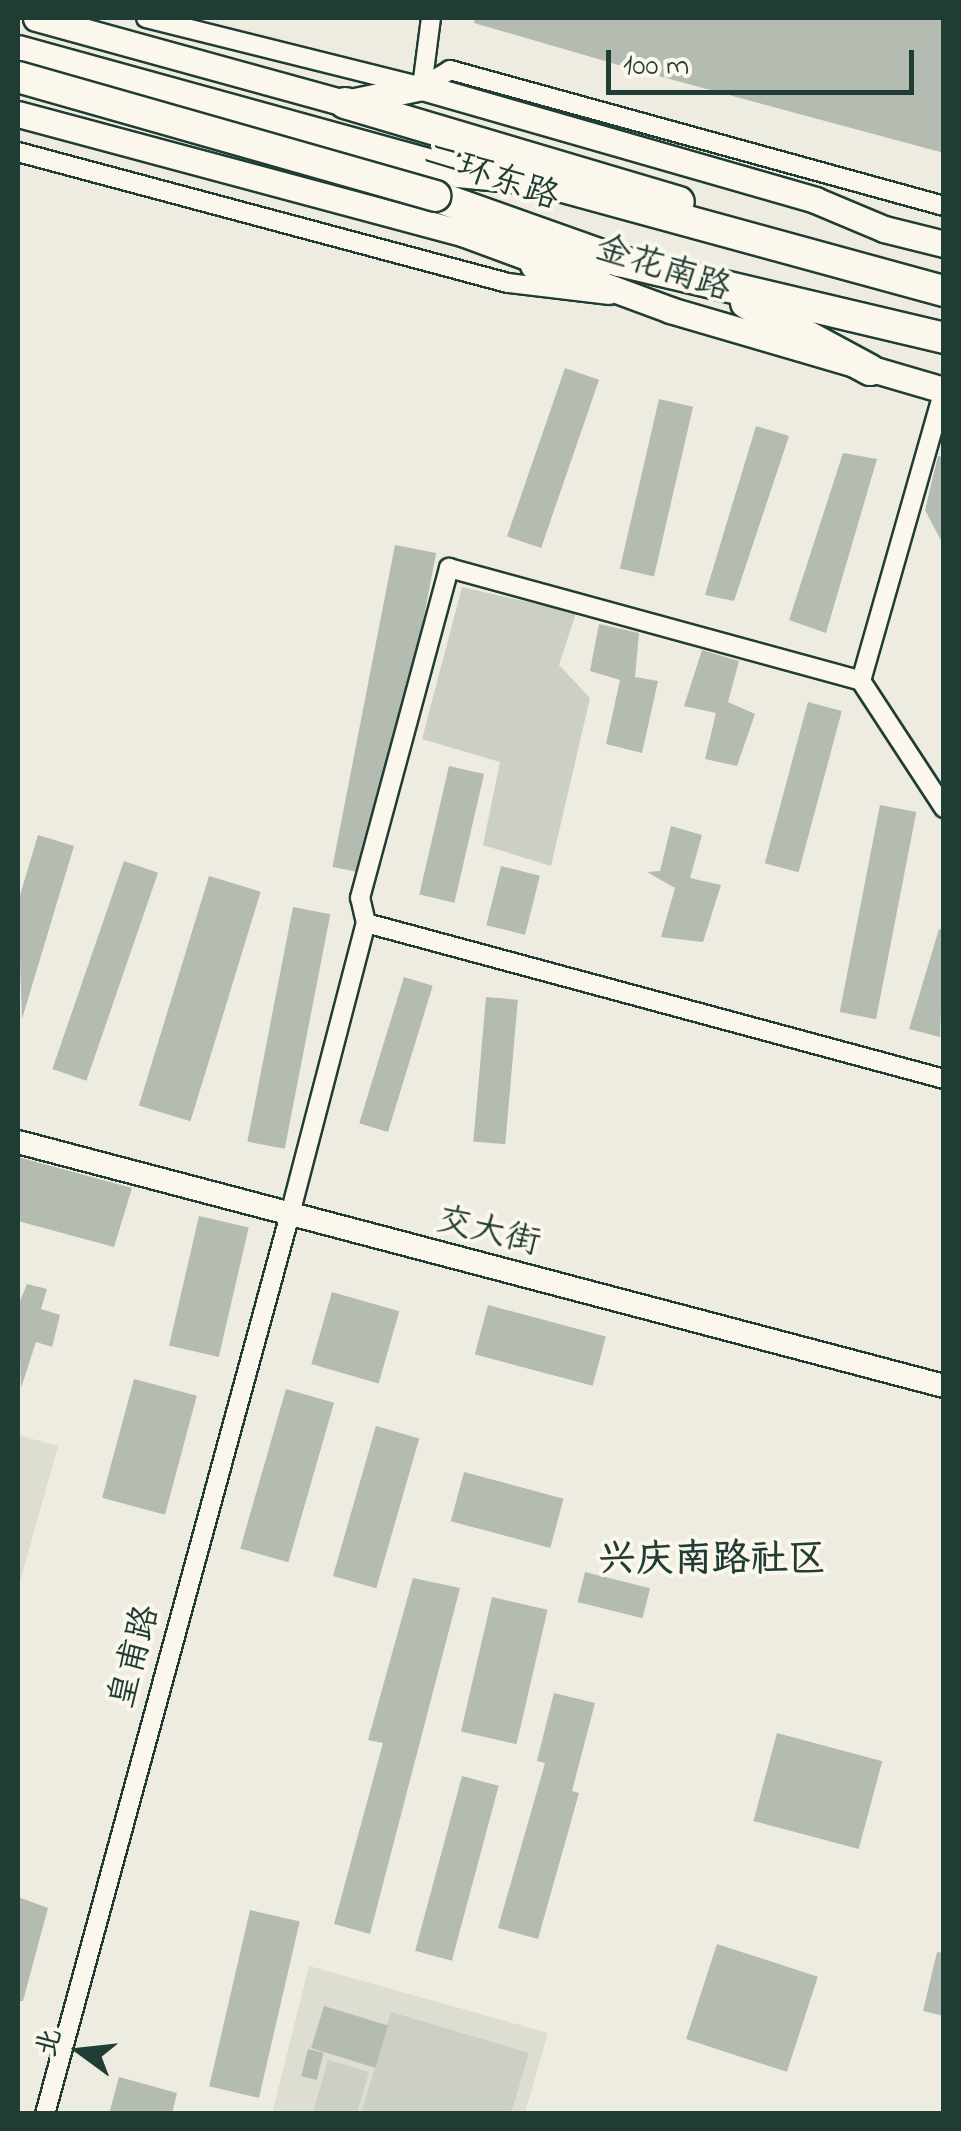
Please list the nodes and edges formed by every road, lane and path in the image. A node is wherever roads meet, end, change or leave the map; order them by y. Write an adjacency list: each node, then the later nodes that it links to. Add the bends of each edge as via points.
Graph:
1 (36, 18): 7 (main road)
2 (146, 18): 6 (street)
3 (431, 18): 6 (street)
4 (18, 52): 12 (highway, 二环东路, via 458,172 534,179)
5 (18, 77): 13 (highway, 二环东路, bridge, via 435,196)
6 (422, 86): 7 (main road); 10 (street, via 450,70); 11 (main road, via 797,194)
7 (345, 103): 12 (highway, via 634,184)
8 (18, 114): 14 (main road, 金花南路, via 465,234)
9 (18, 152): 17 (street, via 508,283)
10 (944, 206)
11 (944, 244)
12 (802, 253): 16 (highway, 二环东路)
13 (620, 261): 14 (highway); 15 (highway, 二环东路)
14 (536, 265): 17 (main road, 金花南路)
15 (712, 285): 18 (highway, 二环东路); 19 (highway)
16 (944, 291)
17 (634, 298): 19 (main road, 金花南路)
18 (944, 338)
19 (870, 370): 20 (main road, 金花南路)
20 (944, 390): 21 (street)
21 (861, 681): 22 (street); 23 (street, 皇甫路, via 449,568 360,898)
22 (944, 808)
23 (366, 923): 24 (street); 26 (street, 皇甫路)
24 (944, 1080)
25 (18, 1142): 26 (street, 交大街)
26 (289, 1218): 27 (street, 交大街); 28 (street, 皇甫路)
27 (944, 1386)
28 (44, 2114)

